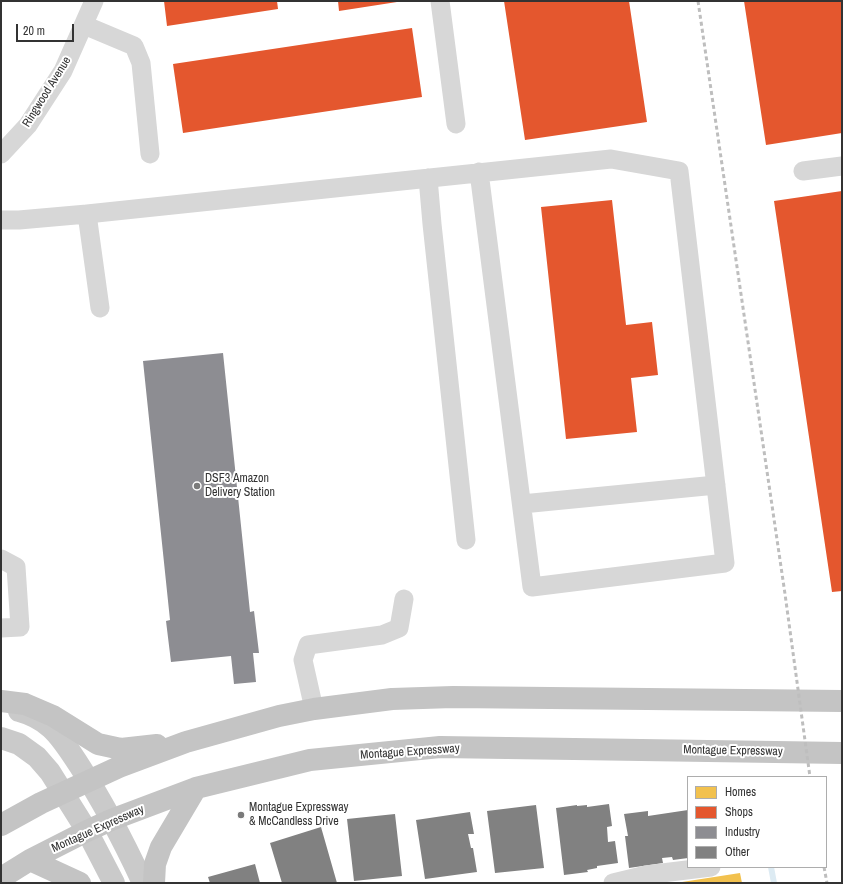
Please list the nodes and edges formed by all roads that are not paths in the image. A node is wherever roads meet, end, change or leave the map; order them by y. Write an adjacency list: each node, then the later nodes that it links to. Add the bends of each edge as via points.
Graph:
1 (94, 1): 3 (street, Ringwood Avenue)
2 (440, 1): 4 (street)
3 (84, 25): 5 (street, Ringwood Avenue, via 63,71 28,125); 6 (street, via 134,46 141,63)
4 (456, 124)
5 (1, 154)
6 (150, 154)
7 (842, 166): 8 (street)
8 (803, 171)
9 (479, 172): 10 (street); 14 (street, via 611,158 679,172); 15 (street)
10 (428, 178): 11 (street); 16 (street)
11 (87, 214): 12 (street); 13 (street)
12 (1, 220)
13 (100, 308)
14 (716, 485): 15 (street); 15 (street, via 726,563 532,587)
15 (522, 504)
16 (466, 540)
17 (1, 559): 19 (street, via 16,567 20,627)
18 (404, 599): 23 (street, via 399,628 382,634 308,645 303,660)
19 (1, 628)
20 (1, 701): 25 (highway, via 25,704 53,716 98,744 121,749)
21 (842, 701): 23 (highway, via 453,697 392,699)
22 (1, 705): 27 (main road, via 29,714 51,728)
23 (314, 709): 25 (highway)
24 (1, 738): 29 (main road, via 19,744 37,757)
25 (186, 742): 27 (highway)
26 (842, 753): 28 (highway, Montague Expressway, via 440,747 310,760)
27 (89, 780): 29 (highway); 30 (main road)
28 (196, 788): 30 (highway, Montague Expressway); 39 (highway, via 161,847 155,864)
29 (63, 792): 31 (highway); 32 (main road)
30 (111, 820): 32 (highway, Montague Expressway); 38 (main road)
31 (1, 825)
32 (87, 831): 33 (highway, Montague Expressway); 37 (main road)
33 (30, 860): 35 (highway, Montague Expressway); 36 (highway)
34 (704, 868): 40 (street)
35 (1, 878)
36 (80, 883)
37 (114, 883)
38 (143, 883)
39 (154, 883)
40 (613, 883)

